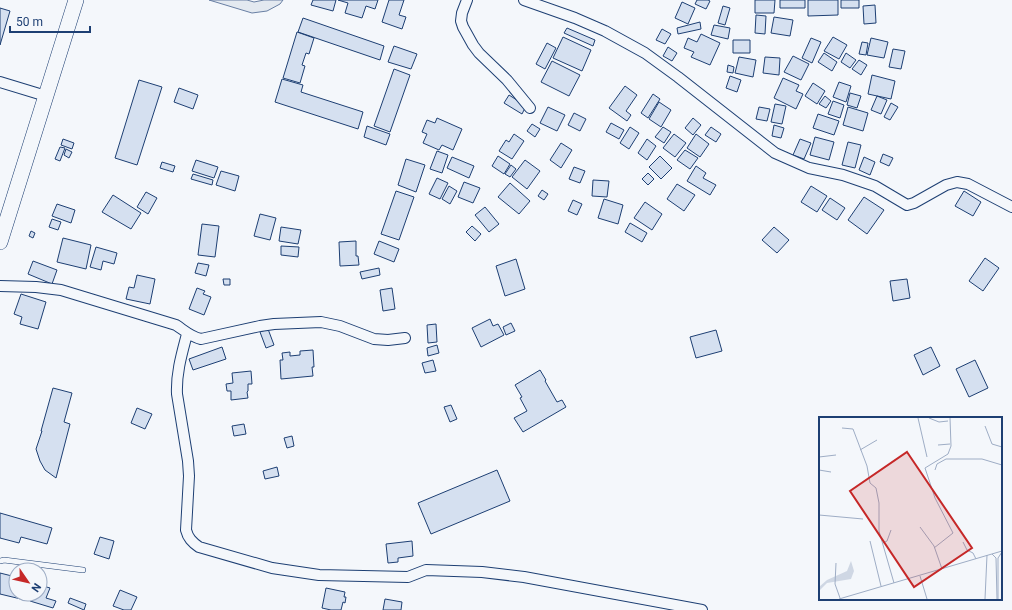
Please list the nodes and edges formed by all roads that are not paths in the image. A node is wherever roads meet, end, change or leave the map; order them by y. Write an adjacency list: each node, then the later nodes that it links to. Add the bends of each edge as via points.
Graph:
1 (76, 0): 5 (main road)
2 (466, 0): 6 (street, via 461,21 473,45)
3 (524, 0): 7 (street, via 605,31 645,53 775,153 797,164 865,182 907,205 957,182 968,184)
4 (0, 82): 5 (street)
5 (46, 96): 8 (main road)
6 (530, 108)
7 (1012, 207)
8 (0, 242)
9 (0, 286): 10 (street, via 61,290 176,325)
10 (187, 334): 11 (street, via 201,339 267,325 321,322 374,339); 14 (street, via 176,382 188,461 186,530 188,537 199,547 272,568 319,575 408,577 426,570 482,572 531,578)
11 (406, 338)
12 (0, 562): 13 (lane, via 4,560)
13 (83, 570)
14 (702, 610)

